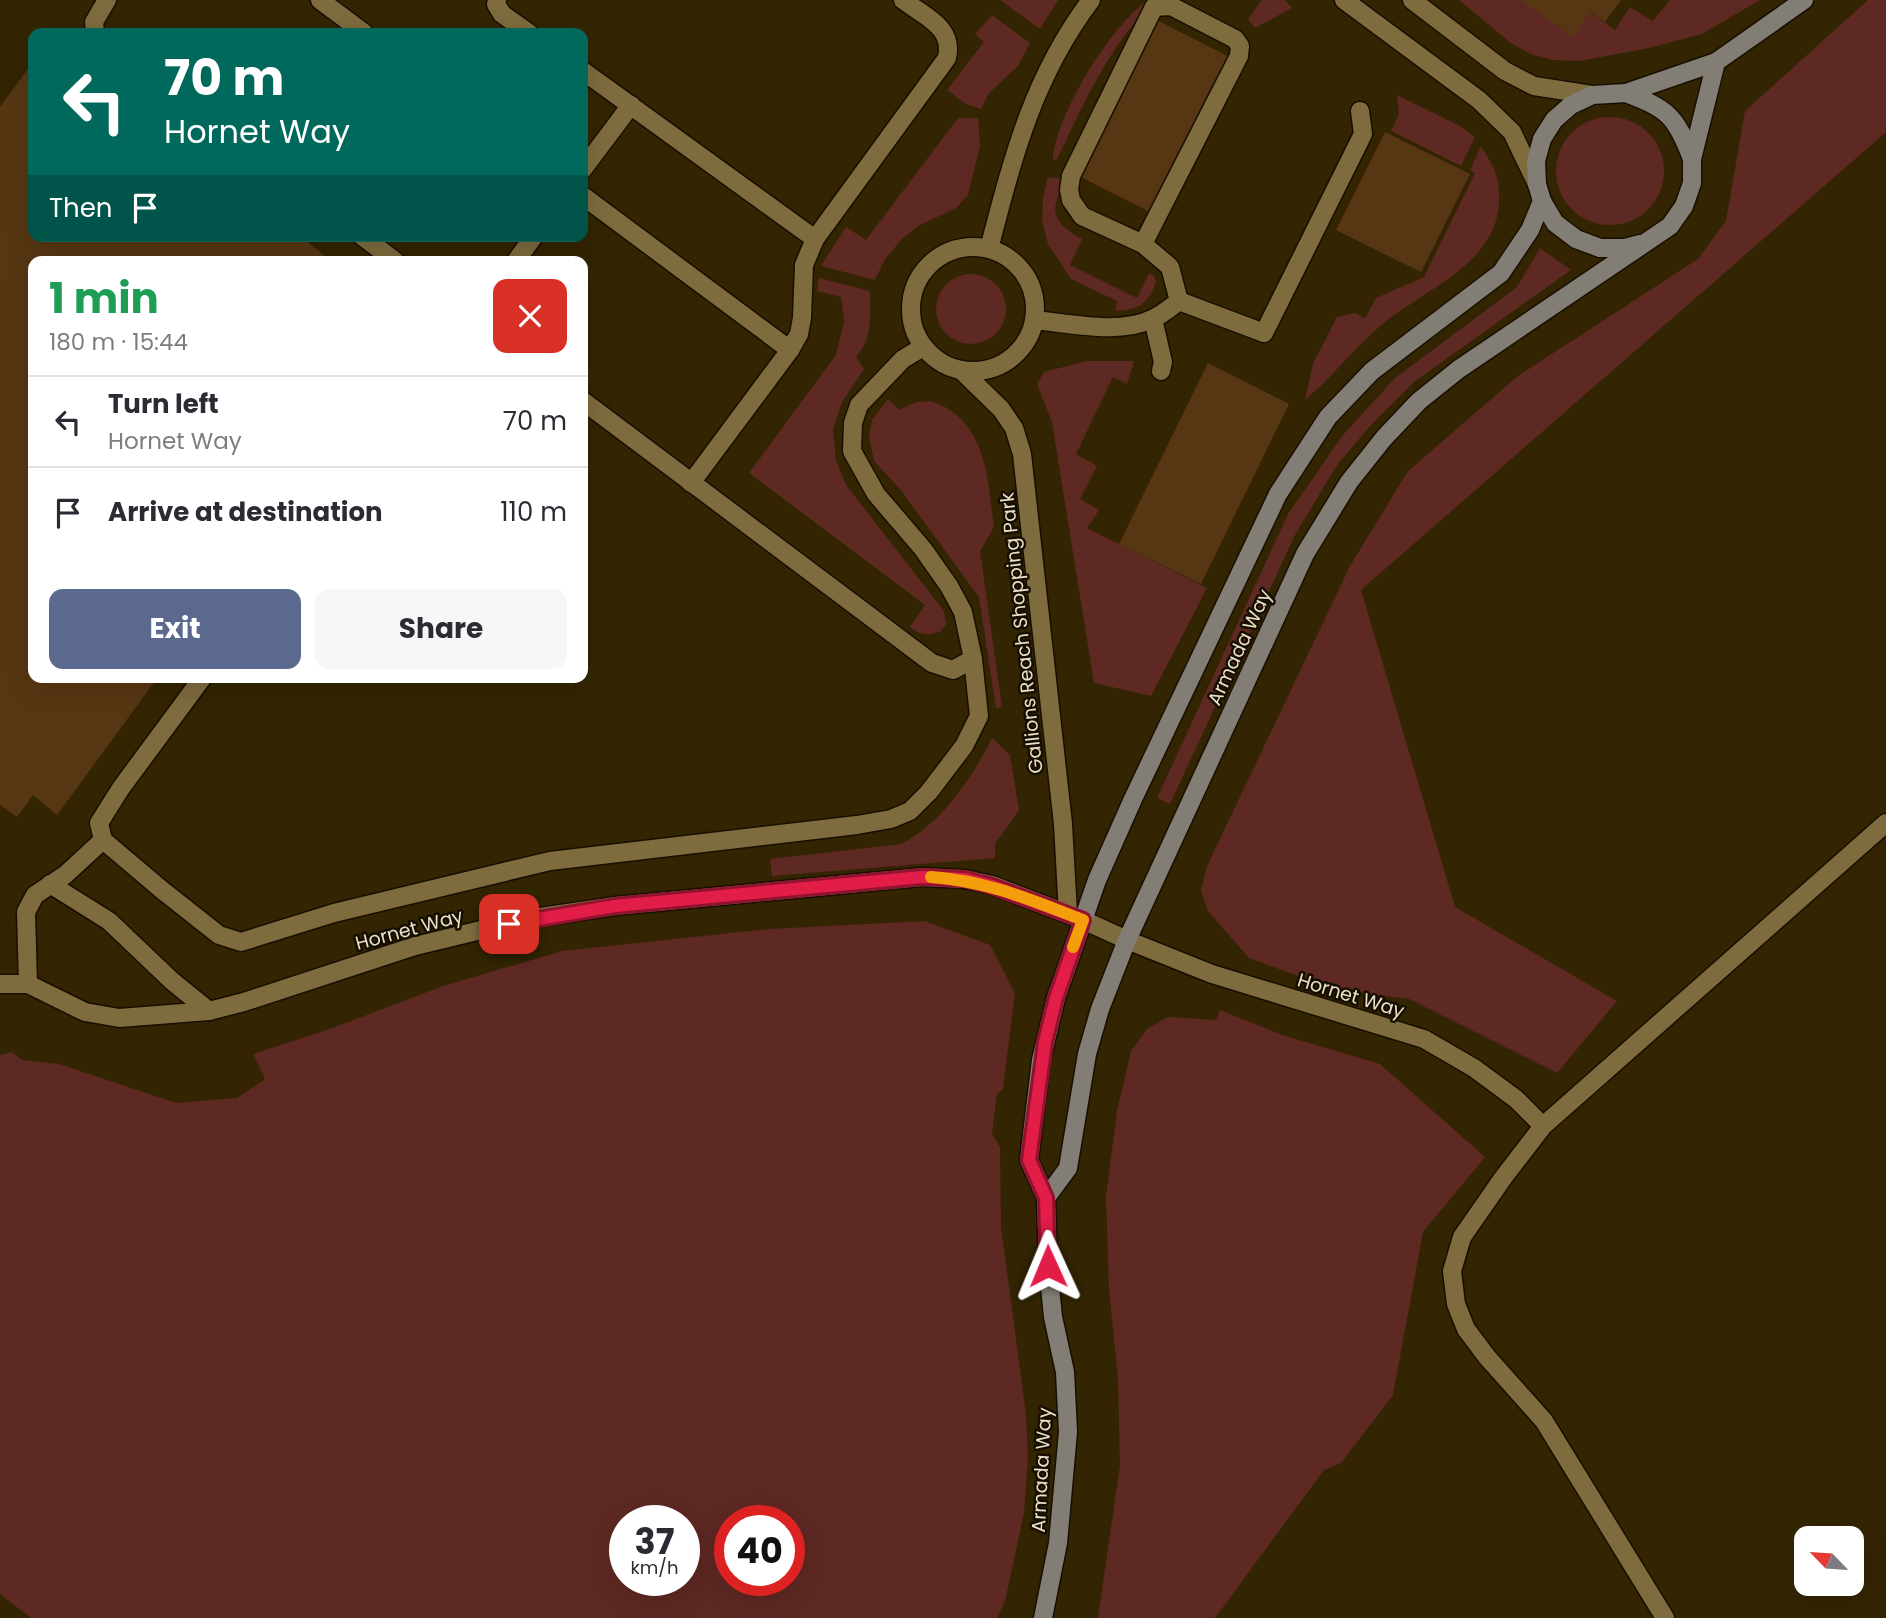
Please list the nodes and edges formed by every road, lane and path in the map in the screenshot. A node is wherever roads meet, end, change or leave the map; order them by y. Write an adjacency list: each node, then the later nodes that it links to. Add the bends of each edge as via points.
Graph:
1 (107, 0): 10 (street)
2 (320, 0): 11 (street)
3 (497, 0): 12 (street, via 502,15)
4 (903, 0): 23 (street, via 944,31 950,44 947,58)
5 (1091, 0): 27 (street, via 1055,52 1037,91 1012,159)
6 (1344, 0): 21 (street, via 1496,115 1512,132)
7 (1412, 0): 9 (street)
8 (1804, 0): 13 (street, Armada Way)
9 (1426, 6): 16 (street, via 1505,71 1534,86)
10 (94, 28)
11 (357, 28)
12 (522, 28)
13 (1716, 62): 15 (street, Armada Way); 19 (street, Armada Way)
14 (588, 75): 17 (street)
15 (1626, 93): 16 (street, Armada Way); 19 (street, Armada Way, via 1657,104 1680,128)
16 (1592, 95): 21 (street, Armada Way, via 1571,105 1542,139 1536,161)
17 (631, 106): 20 (street); 23 (street)
18 (1360, 111): 29 (street, via 1363,134 1264,333)
19 (1692, 159): 24 (street, Armada Way, via 1692,183 1684,206 1670,226)
20 (588, 162)
21 (1539, 192): 24 (street, Armada Way, via 1555,223 1576,239 1600,248 1625,248); 43 (street, Armada Way, via 1530,230 1501,273 1372,371 1328,417 1307,447 1278,494 1097,880)
22 (588, 200): 33 (street)
23 (815, 239): 33 (street, via 804,265 799,334)
24 (1650, 240): 44 (street, Armada Way, via 1419,401 1349,482 1306,554)
25 (370, 242): 28 (street)
26 (1143, 244): 26 (street, via 1239,56 1235,39 1171,6 1154,7 1071,176 1069,190 1082,216); 29 (street, via 1170,267)
27 (989, 248): 31 (street, via 1020,268 1034,301); 32 (street, via 951,250 921,274 910,311)
28 (388, 256)
29 (1179, 301): 30 (street)
30 (1153, 319): 31 (street, via 1117,327); 35 (street)
31 (1034, 320): 34 (street, via 1016,354 981,371)
32 (923, 347): 34 (street, Gallions Reach Shopping Park, via 934,358); 38 (street, via 903,359 859,405 852,451 876,494 949,586 963,612)
33 (790, 350): 37 (street)
34 (961, 370): 43 (street, Gallions Reach Shopping Park, via 1001,410 1014,428 1022,454)
35 (1161, 370)
36 (588, 405): 37 (street)
37 (691, 483): 38 (street, via 932,663 953,670)
38 (973, 659): 41 (street, via 979,716 964,746 929,792 910,811 891,819 550,861 334,913 241,942 219,934)
39 (199, 683): 41 (street, via 99,823)
40 (1886, 823): 48 (street)
41 (103, 840): 42 (street)
42 (50, 884): 46 (street, via 35,895 26,912); 47 (street, via 109,921)
43 (1075, 917): 44 (street, Hornet Way); 47 (street, Hornet Way, via 992,886 922,877 615,906 527,919 415,947); 49 (street, Armada Way, via 1041,1060 1029,1160)
44 (1127, 940): 48 (street, Hornet Way, via 1212,974 1424,1039 1517,1098); 49 (street, Armada Way, via 1087,1054 1068,1168)
45 (0, 984): 46 (street, Hornet Way)
46 (28, 984): 47 (street, Hornet Way, via 85,1012 119,1018)
47 (209, 1010)
48 (1544, 1126): 51 (street, via 1462,1237 1452,1271 1457,1304 1466,1329 1544,1421)
49 (1046, 1198): 50 (street, Armada Way, via 1048,1266 1065,1372 1068,1432 1058,1543)
50 (1043, 1618)
51 (1665, 1618)

